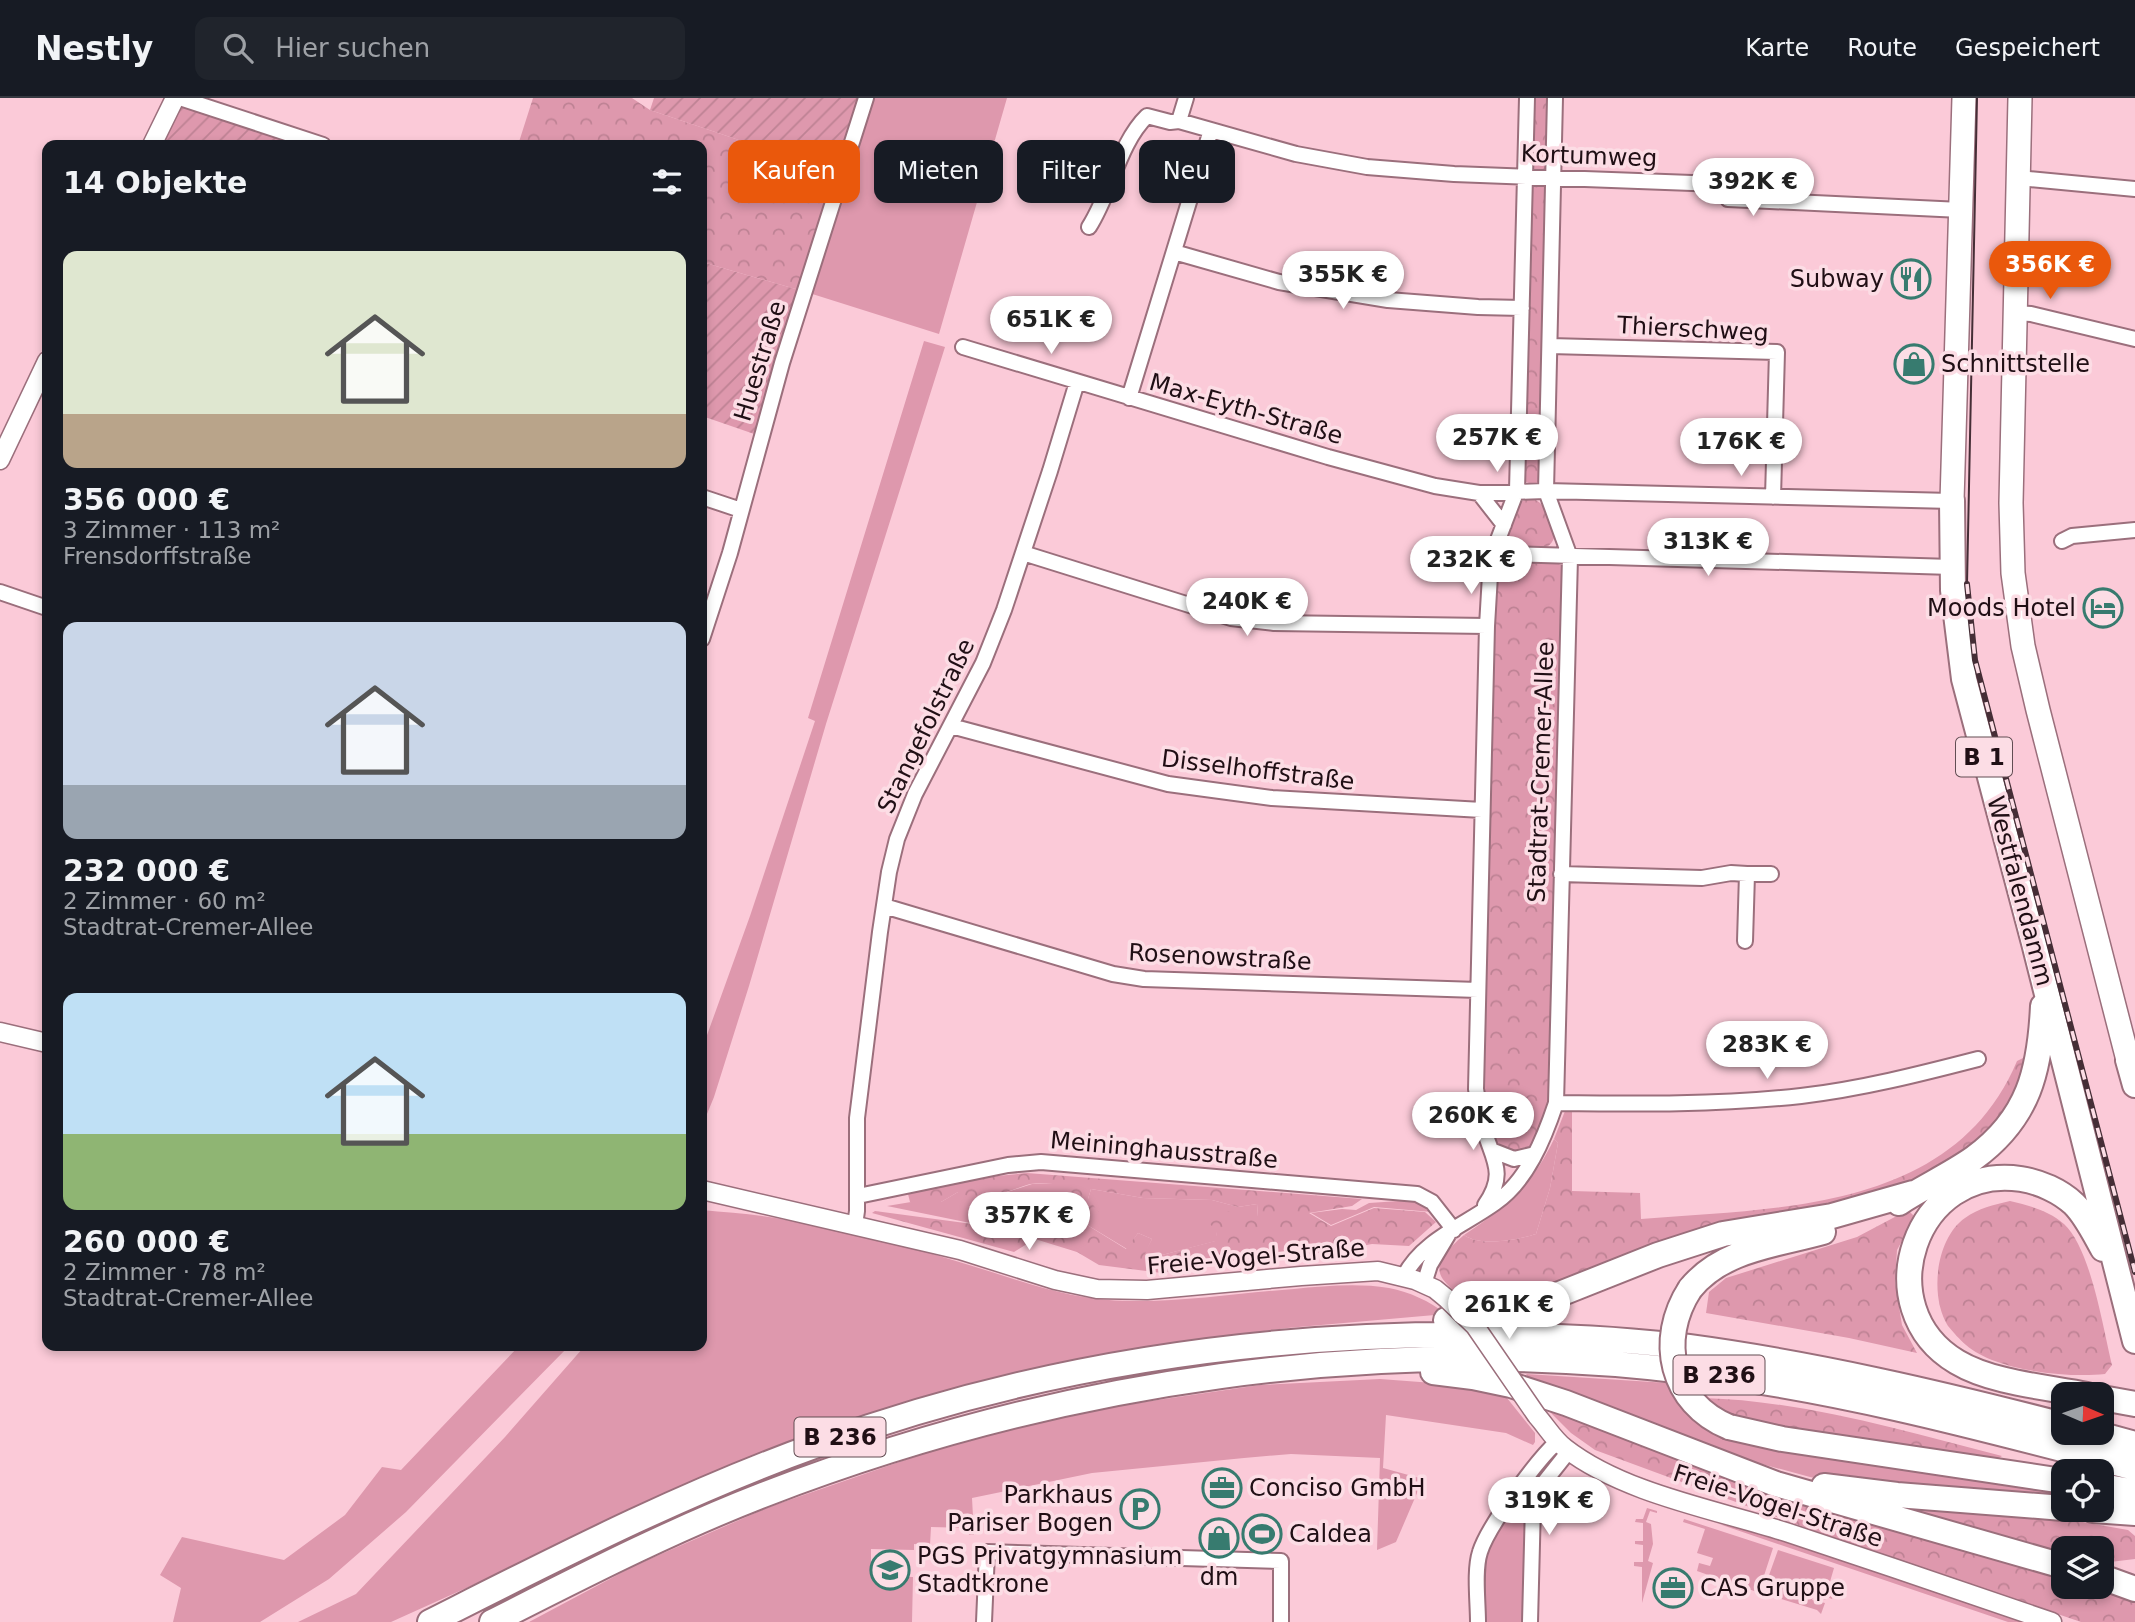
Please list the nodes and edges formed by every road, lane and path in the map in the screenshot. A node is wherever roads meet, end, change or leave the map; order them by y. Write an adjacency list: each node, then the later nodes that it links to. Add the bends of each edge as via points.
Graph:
1 (175, 98): 11 (street)
2 (180, 98): 12 (street)
3 (866, 98): 35 (street, Huestraße)
4 (1186, 98): 9 (street)
5 (1527, 98): 13 (street, Stadtrat-Cremer-Allee)
6 (1555, 98): 14 (street, Stadtrat-Cremer-Allee)
7 (1964, 98): 17 (main road, Westfalendamm / B 1)
8 (2020, 98): 15 (main road, B 1)
9 (1179, 121): 10 (street, Kortumweg); 18 (street, Kortumweg, via 1147,116 1133,130 1102,207)
10 (1211, 130): 13 (street, Kortumweg, via 1367,167); 19 (street)
11 (154, 140)
12 (308, 140)
13 (1526, 176): 14 (street, Kortumweg); 20 (street, Stadtrat-Cremer-Allee)
14 (1553, 177): 17 (street, Kortumweg, via 1719,184 1728,199); 23 (street, Stadtrat-Cremer-Allee)
15 (2018, 178): 16 (street); 21 (main road, B 1)
16 (2135, 189)
17 (1961, 210): 34 (main road, Westfalendamm / B 1)
18 (1089, 227)
19 (1174, 252): 20 (street, via 1279,282 1388,300); 27 (street)
20 (1522, 308): 29 (street, Stadtrat-Cremer-Allee)
21 (2014, 313): 22 (street); 59 (main road, B 1, via 2011,541 2019,622)
22 (2135, 340)
23 (1550, 346): 30 (street, Stadtrat-Cremer-Allee); 32 (street, Thierschweg, via 1777,352)
24 (963, 347): 26 (street, Max-Eyth-Straße)
25 (42, 372): 28 (street)
26 (1077, 382): 27 (street, Max-Eyth-Straße); 40 (street, Stangefolstraße)
27 (1129, 398): 31 (street, Max-Eyth-Straße, via 1435,486)
28 (0, 460)
29 (1517, 491): 30 (street, Max-Eyth-Straße); 31 (street, Max-Eyth-Straße); 36 (street, Stadtrat-Cremer-Allee)
30 (1546, 491): 32 (street, Max-Eyth-Straße); 41 (street, Stadtrat-Cremer-Allee)
31 (1479, 493): 36 (street)
32 (1773, 497): 34 (street, Max-Eyth-Straße)
33 (707, 499): 35 (street)
34 (1952, 500): 42 (highway, Westfalendamm / B 1)
35 (741, 510): 45 (street, Huestraße)
36 (1504, 525): 39 (street, Stadtrat-Cremer-Allee)
37 (2135, 530): 38 (street)
38 (2062, 541)
39 (1497, 543): 41 (street, via 1511,554); 46 (street, Stadtrat-Cremer-Allee, via 1491,558)
40 (1023, 553): 46 (street, via 1241,619); 47 (street, Stangefolstraße, via 983,663)
41 (1570, 557): 42 (street); 49 (street, Stadtrat-Cremer-Allee)
42 (1952, 567): 54 (highway, Westfalendamm / B 1, via 1965,679)
43 (0, 592): 44 (street)
44 (42, 606)
45 (707, 622)
46 (1487, 626): 48 (street, Stadtrat-Cremer-Allee)
47 (951, 726): 48 (street, Disselhoffstraße, via 1123,774 1192,788 1272,798); 52 (street, Stangefolstraße, via 897,839)
48 (1482, 810): 55 (street, Stadtrat-Cremer-Allee)
49 (1561, 874): 50 (street, via 1702,878); 61 (street, Stadtrat-Cremer-Allee)
50 (1747, 874): 51 (street); 53 (street)
51 (1771, 874)
52 (884, 906): 55 (street, Rosenowstraße, via 1113,974 1144,979); 66 (street, Stangefolstraße, via 857,1118)
53 (1745, 941)
54 (2044, 981): 65 (highway, via 2039,1059 2018,1110 1975,1157); 71 (highway, Westfalendamm / B 1)
55 (1478, 990): 62 (street, Stadtrat-Cremer-Allee, via 1476,1089)
56 (0, 1032): 57 (street)
57 (42, 1042)
58 (1978, 1059): 61 (street, via 1802,1096 1697,1104)
59 (2128, 1060): 60 (highway, B 1)
60 (2135, 1085)
61 (1556, 1103): 63 (street, Stadtrat-Cremer-Allee)
62 (1491, 1150): 63 (street, via 1514,1159); 67 (street, Stadtrat-Cremer-Allee, via 1498,1180)
63 (1535, 1154): 67 (street, Stadtrat-Cremer-Allee, via 1520,1180)
64 (710, 1192): 68 (street, Freie-Vogel-Straße)
65 (1913, 1193): 74 (highway, via 1832,1216 1723,1234 1510,1309 1445,1320 1313,1329); 87 (highway, bridge, via 1865,1219 1745,1252 1700,1276 1677,1312 1671,1342 1683,1387 1700,1408 1729,1427 1782,1440)
66 (858, 1196): 68 (street, Stangefolstraße); 69 (street, Meininghausstraße, via 998,1167 1041,1163 1417,1194 1432,1202)
67 (1480, 1212): 69 (street, Stadtrat-Cremer-Allee)
68 (855, 1225): 70 (street, Freie-Vogel-Straße, via 1097,1289 1147,1290 1364,1271)
69 (1451, 1232): 70 (street, Stadtrat-Cremer-Allee, via 1435,1240); 72 (street, Stadtrat-Cremer-Allee)
70 (1404, 1276): 72 (street, Freie-Vogel-Straße)
71 (2119, 1280): 73 (highway, Westfalendamm / B 1); 76 (highway, via 2088,1222 2073,1204 2028,1180 1992,1178 1972,1183 1955,1192 1923,1224 1909,1272 1916,1316 1927,1335 1956,1362 1982,1373)
72 (1424, 1284): 84 (street, Freie-Vogel-Straße, bridge, via 1475,1326)
73 (2135, 1341)
74 (1280, 1342): 79 (highway, B 236, via 1434,1334 1684,1347 1954,1397); 96 (highway, B 236, via 1174,1354 1049,1378 872,1426 669,1504)
75 (1296, 1368): 85 (highway, via 1422,1371 1485,1379 1553,1399); 86 (highway, B 236, via 1453,1358 1574,1361 1694,1372 1850,1397); 97 (highway, B 236, via 1051,1405 878,1453 712,1517)
76 (2051, 1387)
77 (2114, 1400): 78 (highway)
78 (2135, 1404)
79 (2051, 1422)
80 (2114, 1427): 81 (highway)
81 (2135, 1431)
82 (2114, 1438): 83 (highway)
83 (2135, 1444)
84 (1563, 1446): 100 (street, via 1540,1459 1487,1535 1479,1554); 101 (street, via 1533,1505); 102 (street, Freie-Vogel-Straße, via 1608,1474 1663,1494)
85 (1735, 1467): 90 (highway, via 1861,1491); 93 (highway, via 1776,1485)
86 (2135, 1468)
87 (2051, 1478)
88 (2114, 1488): 89 (highway)
89 (2135, 1492)
90 (2051, 1507)
91 (2114, 1512): 92 (highway)
92 (2135, 1513)
93 (2051, 1563)
94 (2114, 1581): 95 (highway)
95 (2135, 1589)
96 (430, 1622)
97 (492, 1622)
98 (984, 1622): 99 (street, via 987,1552 1281,1561)
99 (1280, 1622)
100 (1478, 1622)
101 (1530, 1622)
102 (2052, 1622)

